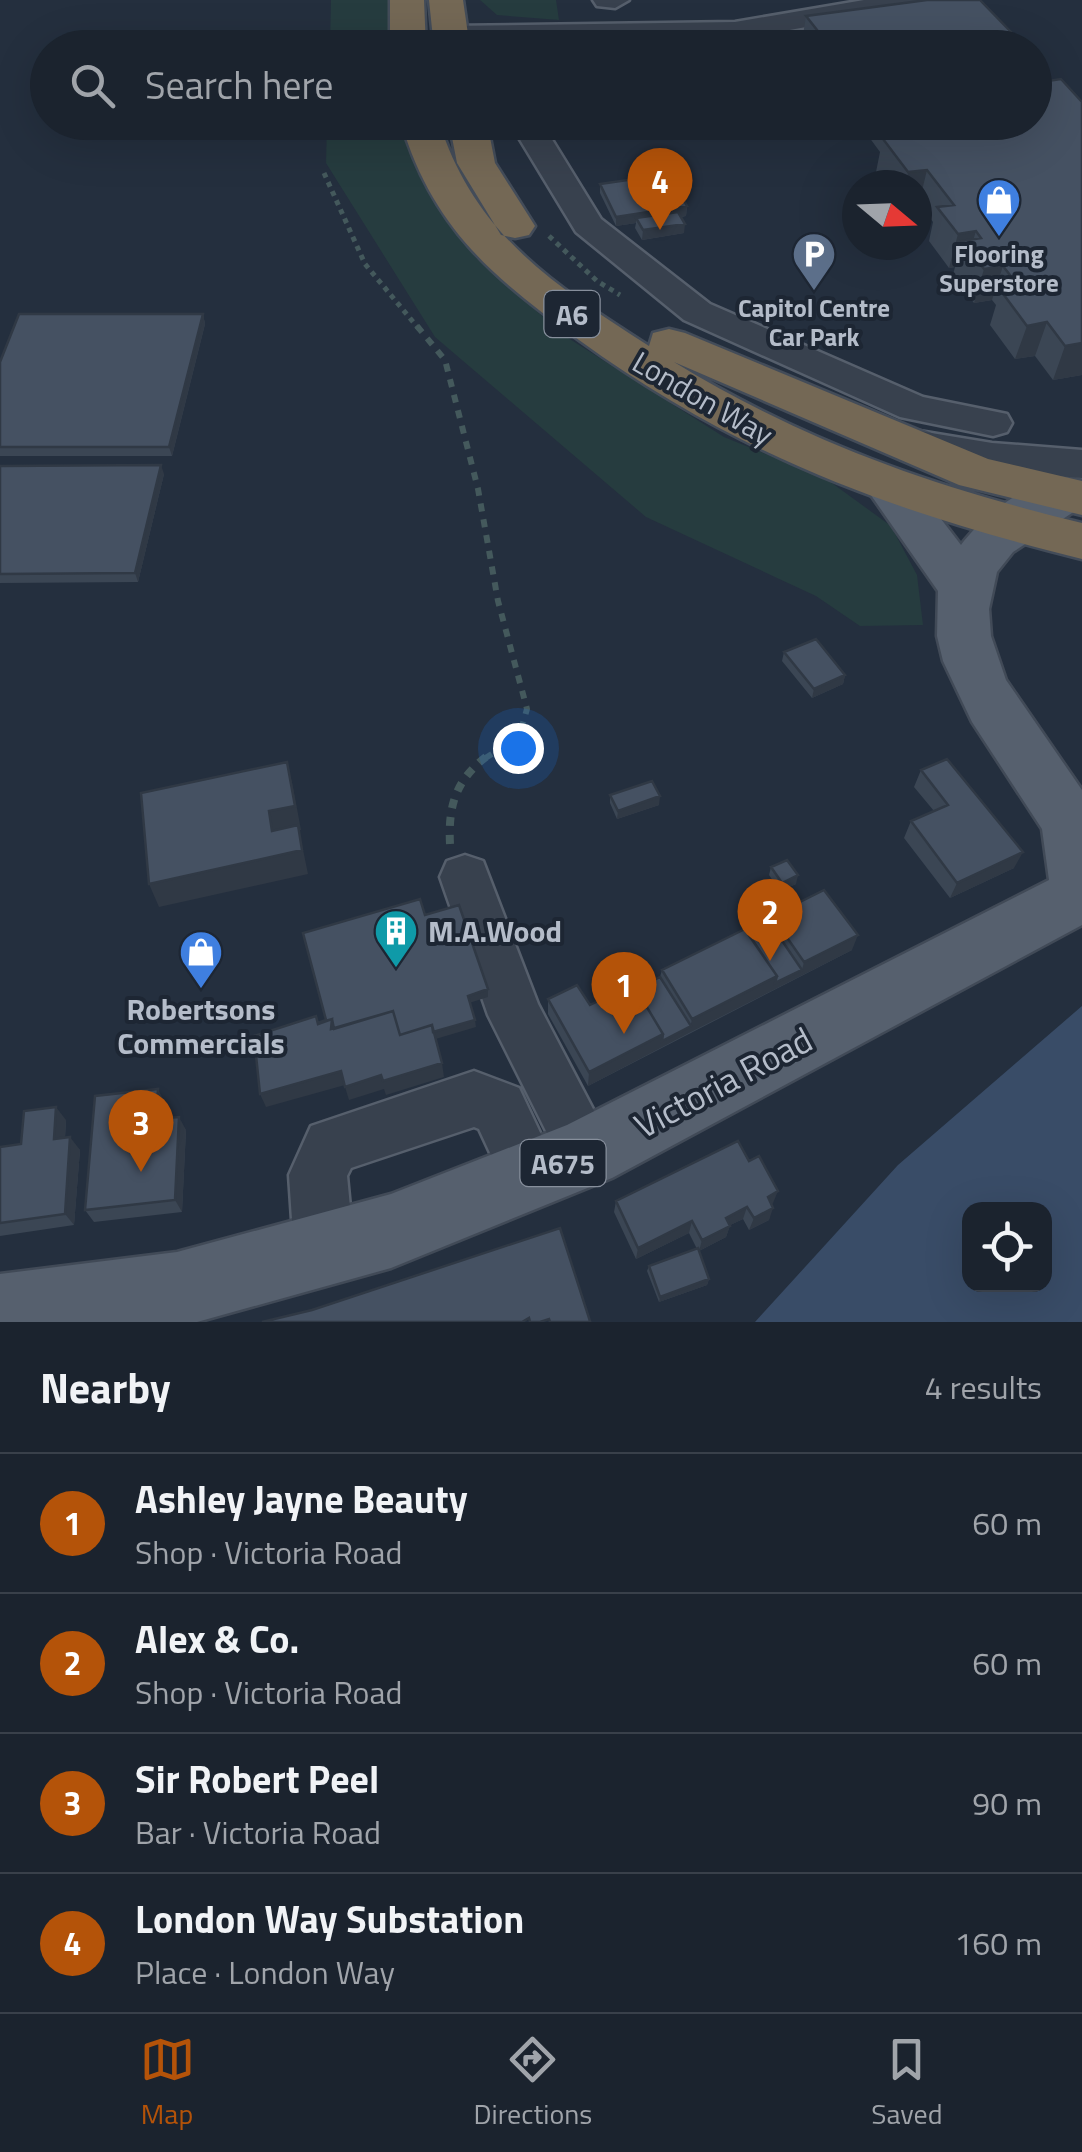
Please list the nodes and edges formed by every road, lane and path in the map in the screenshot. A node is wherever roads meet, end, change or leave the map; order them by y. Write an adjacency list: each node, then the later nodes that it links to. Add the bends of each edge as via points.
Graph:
1 (607, 0): 2 (street)
2 (615, 0)
3 (735, 0): 9 (street, via 739,10 719,19 614,20)
4 (911, 0): 5 (street)
5 (819, 8): 10 (street)
6 (408, 27): 7 (highway)
7 (449, 28): 8 (street)
8 (491, 30)
9 (585, 30)
10 (762, 30)
11 (425, 140): 16 (highway, London Way / A6, via 432,165 474,231 541,292 650,371 786,446)
12 (472, 140): 16 (highway, London Way / A6, via 476,163 512,223 577,288)
13 (537, 140): 15 (street, via 588,224 697,312 914,408)
14 (324, 173): 21 (path, via 365,264 445,360 527,709 519,737 464,773 452,796 449,841)
15 (993, 423)
16 (891, 464): 17 (highway, London Way / A6, via 976,474); 18 (highway, London Way / A6); 19 (main road)
17 (1077, 499): 18 (main road)
18 (1011, 523): 19 (main road)
19 (962, 586): 20 (main road, A675, via 968,665 984,698)
20 (1069, 811): 22 (main road, A675)
21 (465, 878): 23 (street)
22 (1082, 894): 23 (main road, Victoria Road / A675)
23 (559, 1164): 24 (main road, Victoria Road / A675, via 391,1231); 24 (street, via 499,1108 474,1099 331,1146 318,1175)
24 (324, 1249): 25 (main road, Victoria Road / A675, via 177,1290)
25 (0, 1312)

